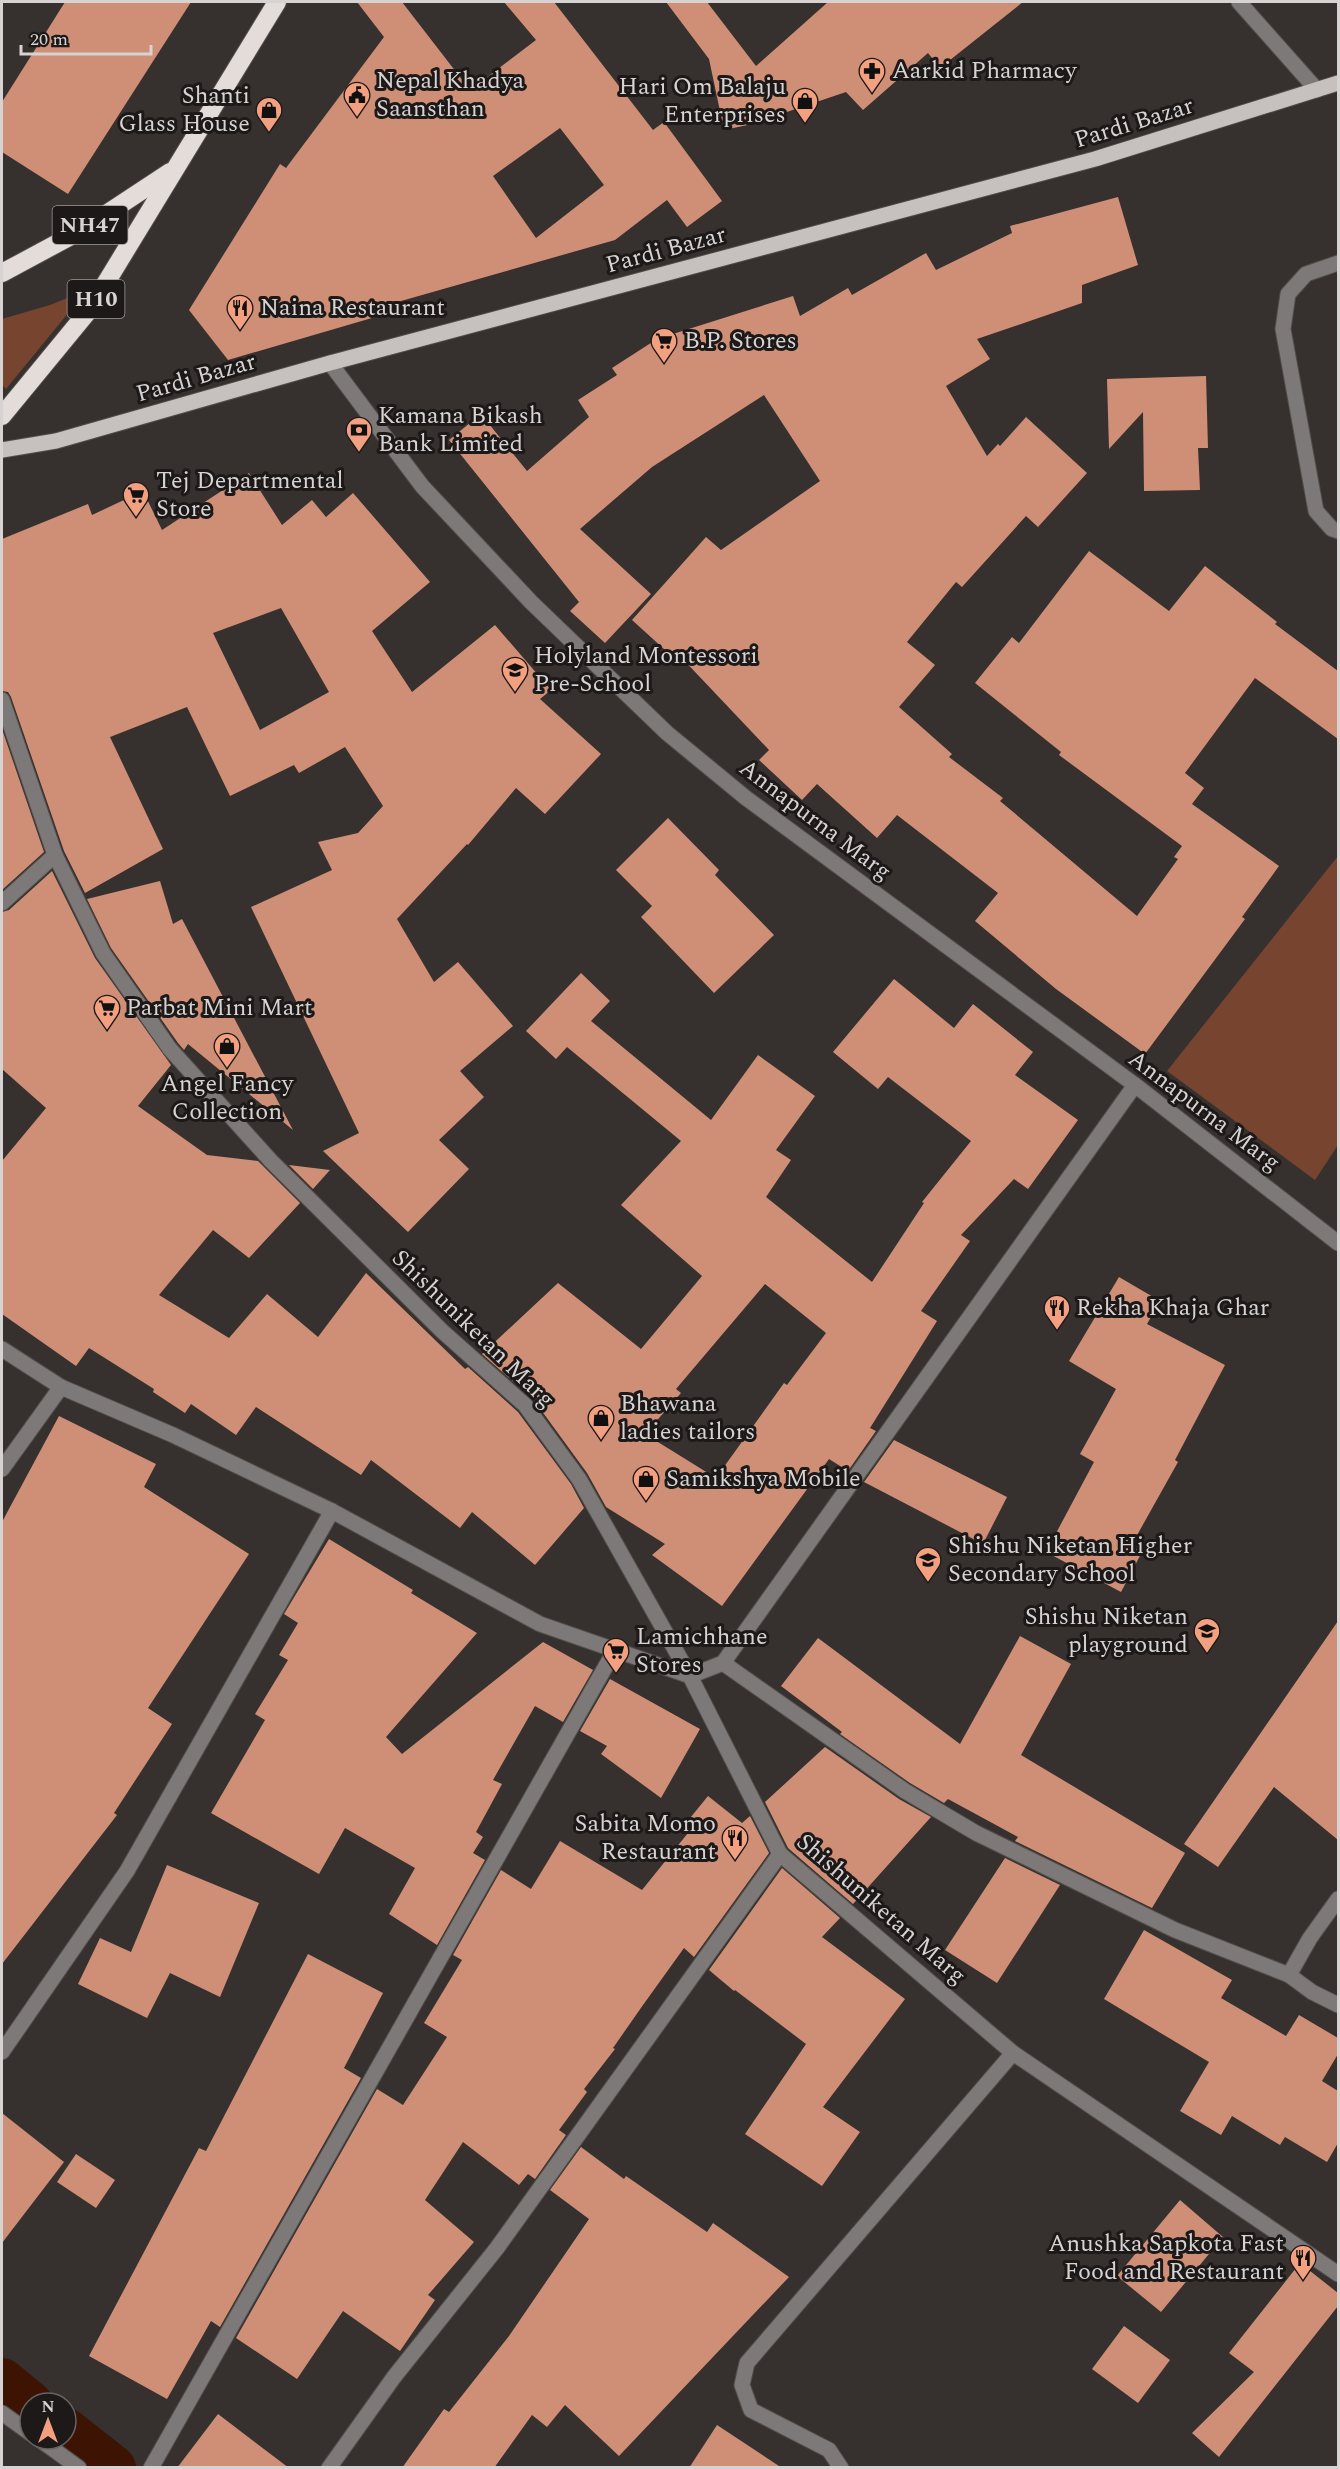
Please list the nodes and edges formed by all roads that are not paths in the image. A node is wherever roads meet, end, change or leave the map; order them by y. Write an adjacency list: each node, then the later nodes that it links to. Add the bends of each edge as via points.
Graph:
1 (277, 2): 5 (highway, NH47)
2 (1239, 2): 4 (street)
3 (1338, 83): 4 (main road, Pardi Bazar)
4 (1317, 90): 8 (main road, Pardi Bazar, via 1095,159)
5 (174, 169): 7 (highway, NH47, via 82,230); 9 (highway, H10, via 90,309)
6 (1338, 263): 11 (street, via 1306,274 1288,294 1283,328 1316,511)
7 (2, 273)
8 (330, 363): 10 (main road, Pardi Bazar, via 56,441); 15 (street, Annapurna Marg, via 422,486 531,602 667,733 746,798)
9 (2, 416)
10 (2, 450)
11 (1338, 531)
12 (2, 700): 13 (street, Shishuniketan Marg)
13 (55, 855): 14 (street); 23 (street, Shishuniketan Marg, via 103,953 170,1049 271,1161 442,1331 525,1405 579,1479)
14 (2, 903)
15 (1135, 1085): 16 (street, Annapurna Marg); 22 (street)
16 (1338, 1242)
17 (2, 1349): 18 (street)
18 (61, 1387): 19 (street); 20 (street)
19 (2, 1469)
20 (332, 1511): 21 (street, via 540,1624); 28 (street, via 128,1871)
21 (615, 1650): 23 (street); 35 (street)
22 (723, 1663): 23 (street); 26 (street, via 905,1791 976,1833 1175,1930)
23 (690, 1676): 24 (street, Shishuniketan Marg)
24 (780, 1854): 29 (street, Shishuniketan Marg); 36 (street, via 497,2248 394,2377)
25 (1338, 1899): 26 (street)
26 (1289, 1975): 27 (street)
27 (1338, 2005)
28 (2, 2052)
29 (1014, 2053): 30 (street, Shishuniketan Marg); 37 (street, via 747,2363 742,2385 751,2410 829,2450)
30 (1338, 2274)
31 (2, 2413): 32 (street)
32 (18, 2424)
33 (56, 2451): 34 (street)
34 (79, 2468)
35 (151, 2468)
36 (329, 2468)
37 (841, 2468)

